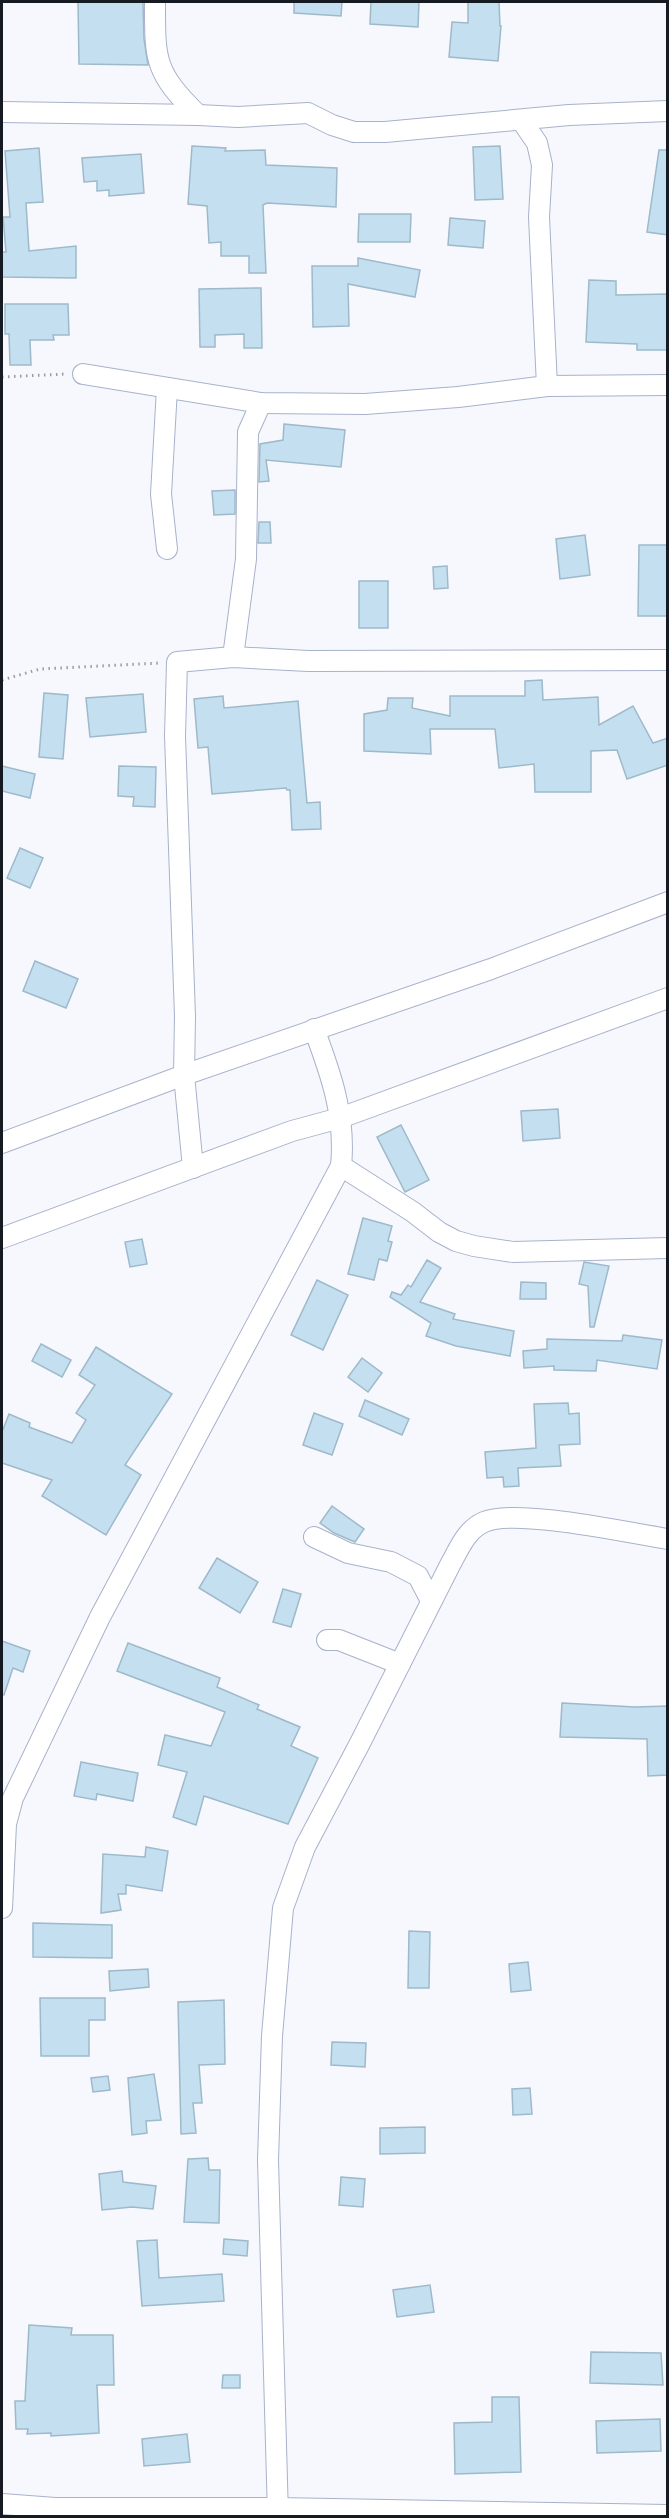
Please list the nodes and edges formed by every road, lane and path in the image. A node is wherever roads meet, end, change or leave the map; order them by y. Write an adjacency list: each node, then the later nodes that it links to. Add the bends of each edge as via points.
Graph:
1 (155, 2): 4 (street, via 155,51 159,64 176,93)
2 (668, 111): 5 (street)
3 (2, 112): 4 (street)
4 (198, 115): 5 (street, via 308,113 354,132)
5 (522, 121): 9 (street, via 537,143 542,165 539,217)
6 (83, 374): 7 (path); 10 (street)
7 (2, 377)
8 (668, 385): 9 (street)
9 (547, 386): 11 (street, via 364,404)
10 (167, 388): 11 (street); 12 (street, via 161,494)
11 (261, 403): 13 (street, via 248,432 246,559)
12 (166, 549)
13 (233, 657): 14 (street, via 308,661); 15 (street)
14 (668, 660)
15 (177, 662): 16 (path, via 40,669); 20 (street)
16 (2, 680)
17 (668, 902): 19 (street, via 491,969)
18 (668, 998): 21 (street)
19 (314, 1029): 20 (street); 21 (street, via 333,1077)
20 (184, 1075): 22 (street); 24 (street)
21 (340, 1118): 23 (street); 24 (street, via 292,1131)
22 (2, 1143)
23 (340, 1166): 26 (street, via 439,1232 474,1246 513,1252); 32 (street, via 100,1617 13,1798 6,1824)
24 (194, 1168): 25 (street)
25 (2, 1238)
26 (668, 1248)
27 (314, 1537): 29 (street, via 348,1553 392,1562 418,1576)
28 (668, 1539): 29 (street, via 546,1519 485,1521 465,1537)
29 (431, 1601): 31 (street)
30 (327, 1640): 31 (street, via 339,1640)
31 (400, 1664): 34 (street, via 305,1847 284,1908 272,2037 268,2160)
32 (2, 1908)
33 (2, 2504): 34 (street)
34 (278, 2512): 35 (street)
35 (668, 2514)

